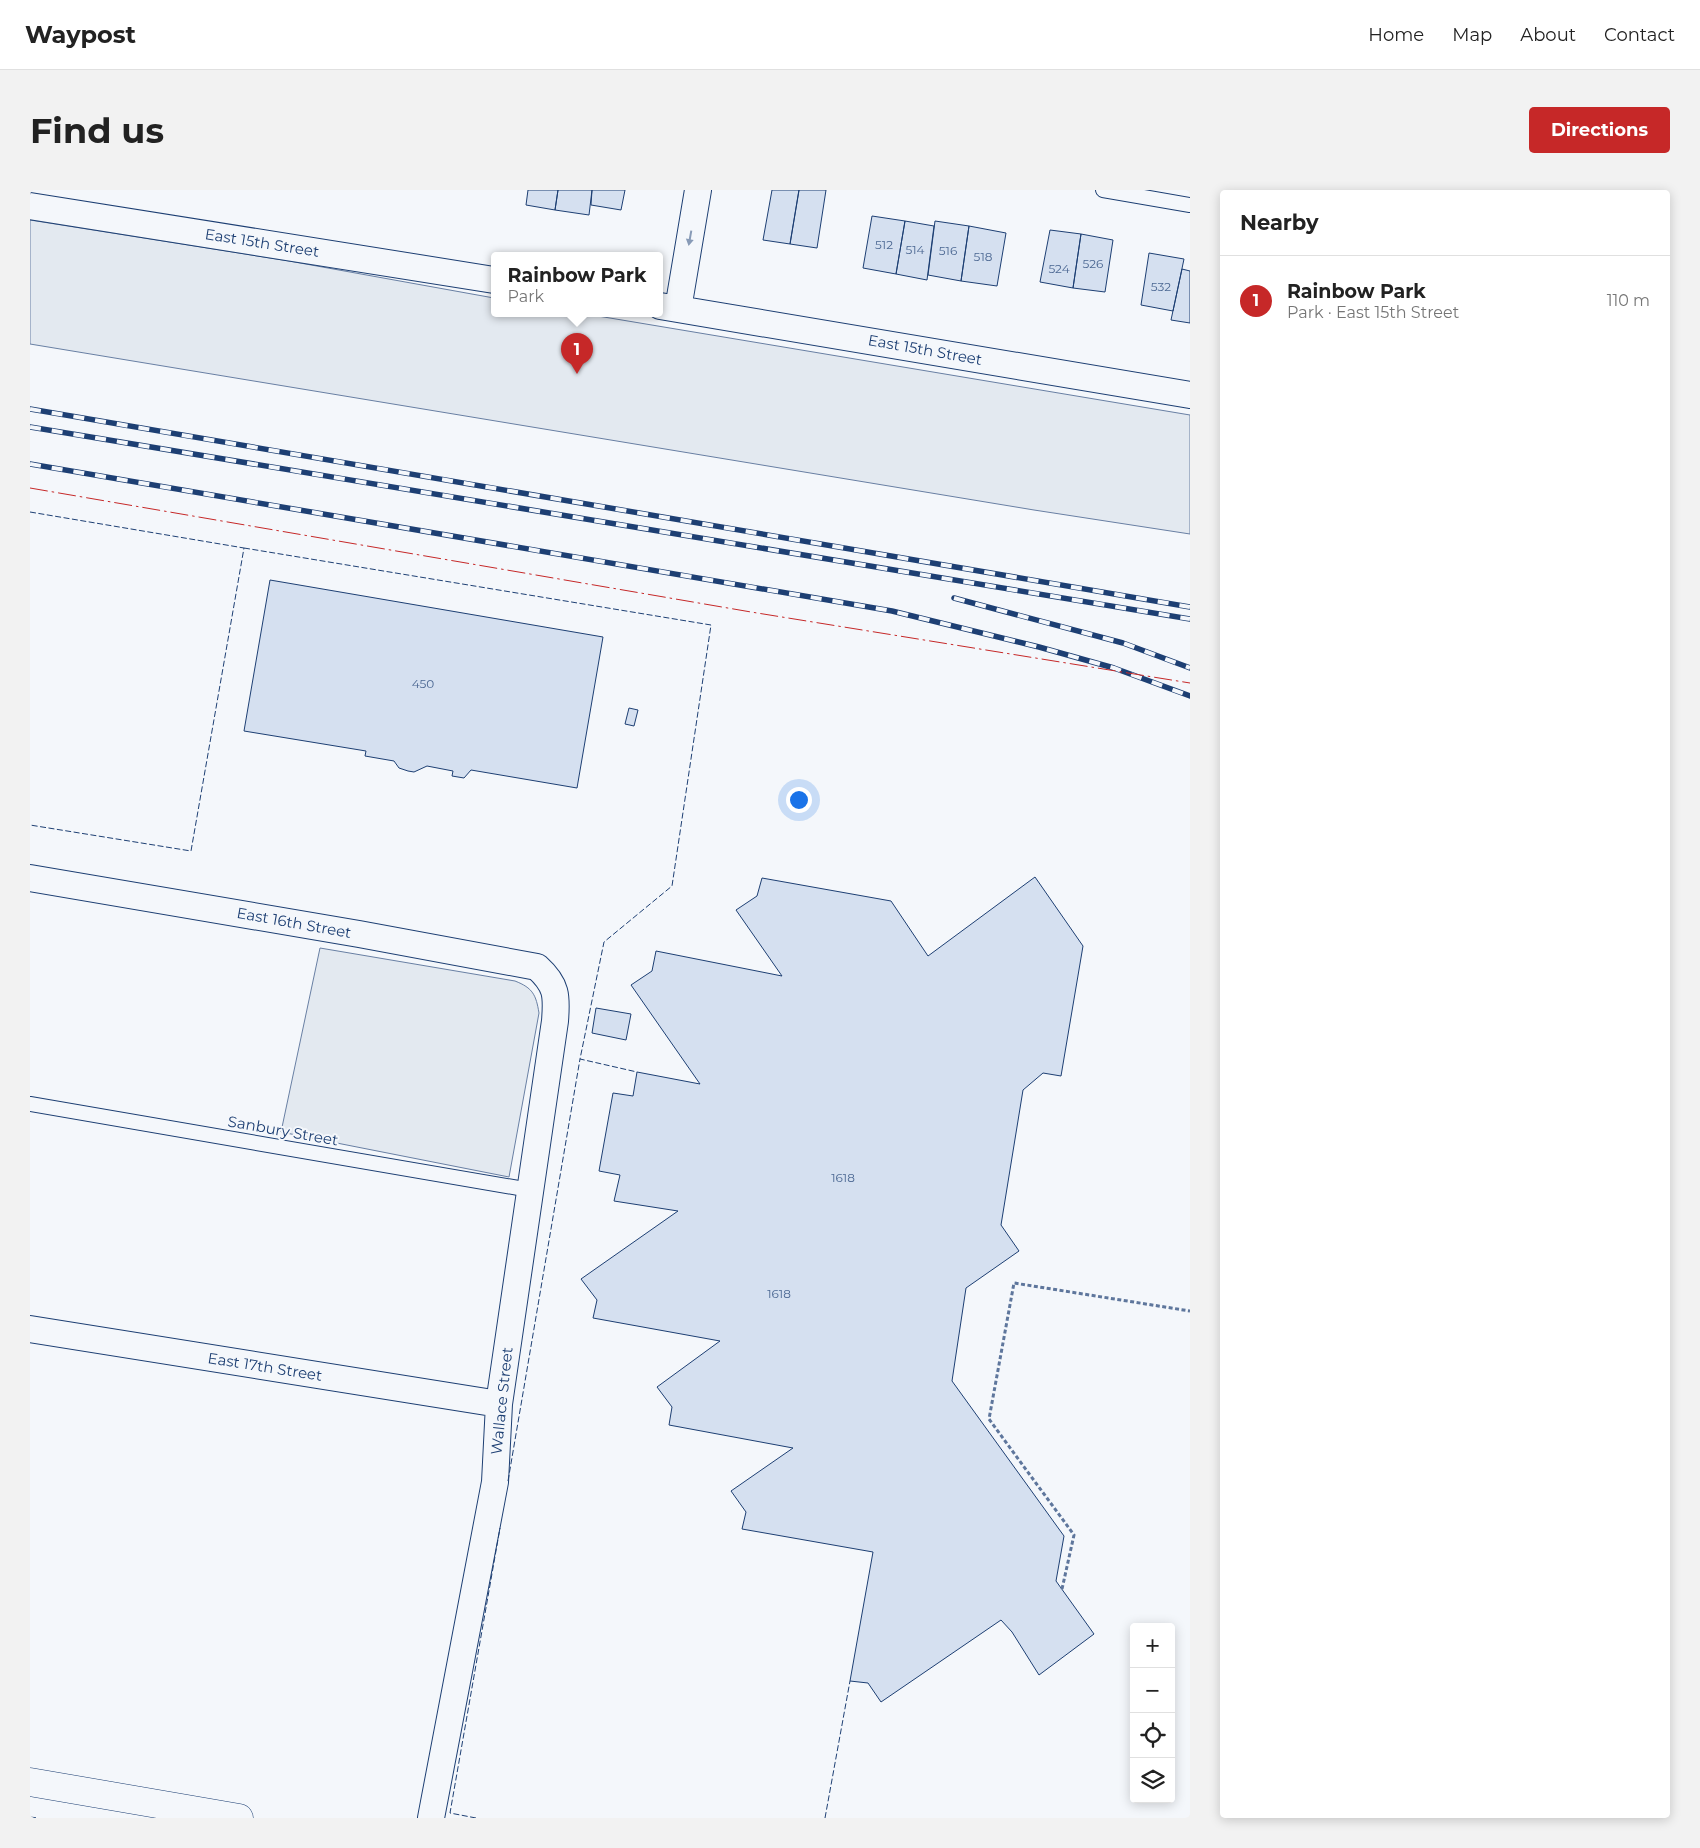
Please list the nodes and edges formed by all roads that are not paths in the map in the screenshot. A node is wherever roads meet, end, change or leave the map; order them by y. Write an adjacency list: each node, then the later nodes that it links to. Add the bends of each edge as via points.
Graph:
1 (698, 190): 6 (street, one-way to 6)
2 (1103, 190): 3 (lane)
3 (1190, 205)
4 (30, 206): 5 (street, East 15th Street)
5 (491, 280)
6 (669, 307): 7 (street, East 15th Street)
7 (1190, 395)
8 (30, 878): 9 (street, East 16th Street, via 536,967)
9 (552, 983): 11 (street, Wallace Street, via 557,999 555,1021)
10 (30, 1104): 11 (lane, Sanbury Street)
11 (530, 1190): 13 (street, Wallace Street)
12 (30, 1329): 13 (street, East 17th Street)
13 (499, 1404): 16 (street, Wallace Street, via 495,1482)
14 (30, 1782): 15 (main road)
15 (239, 1818)
16 (431, 1818)

